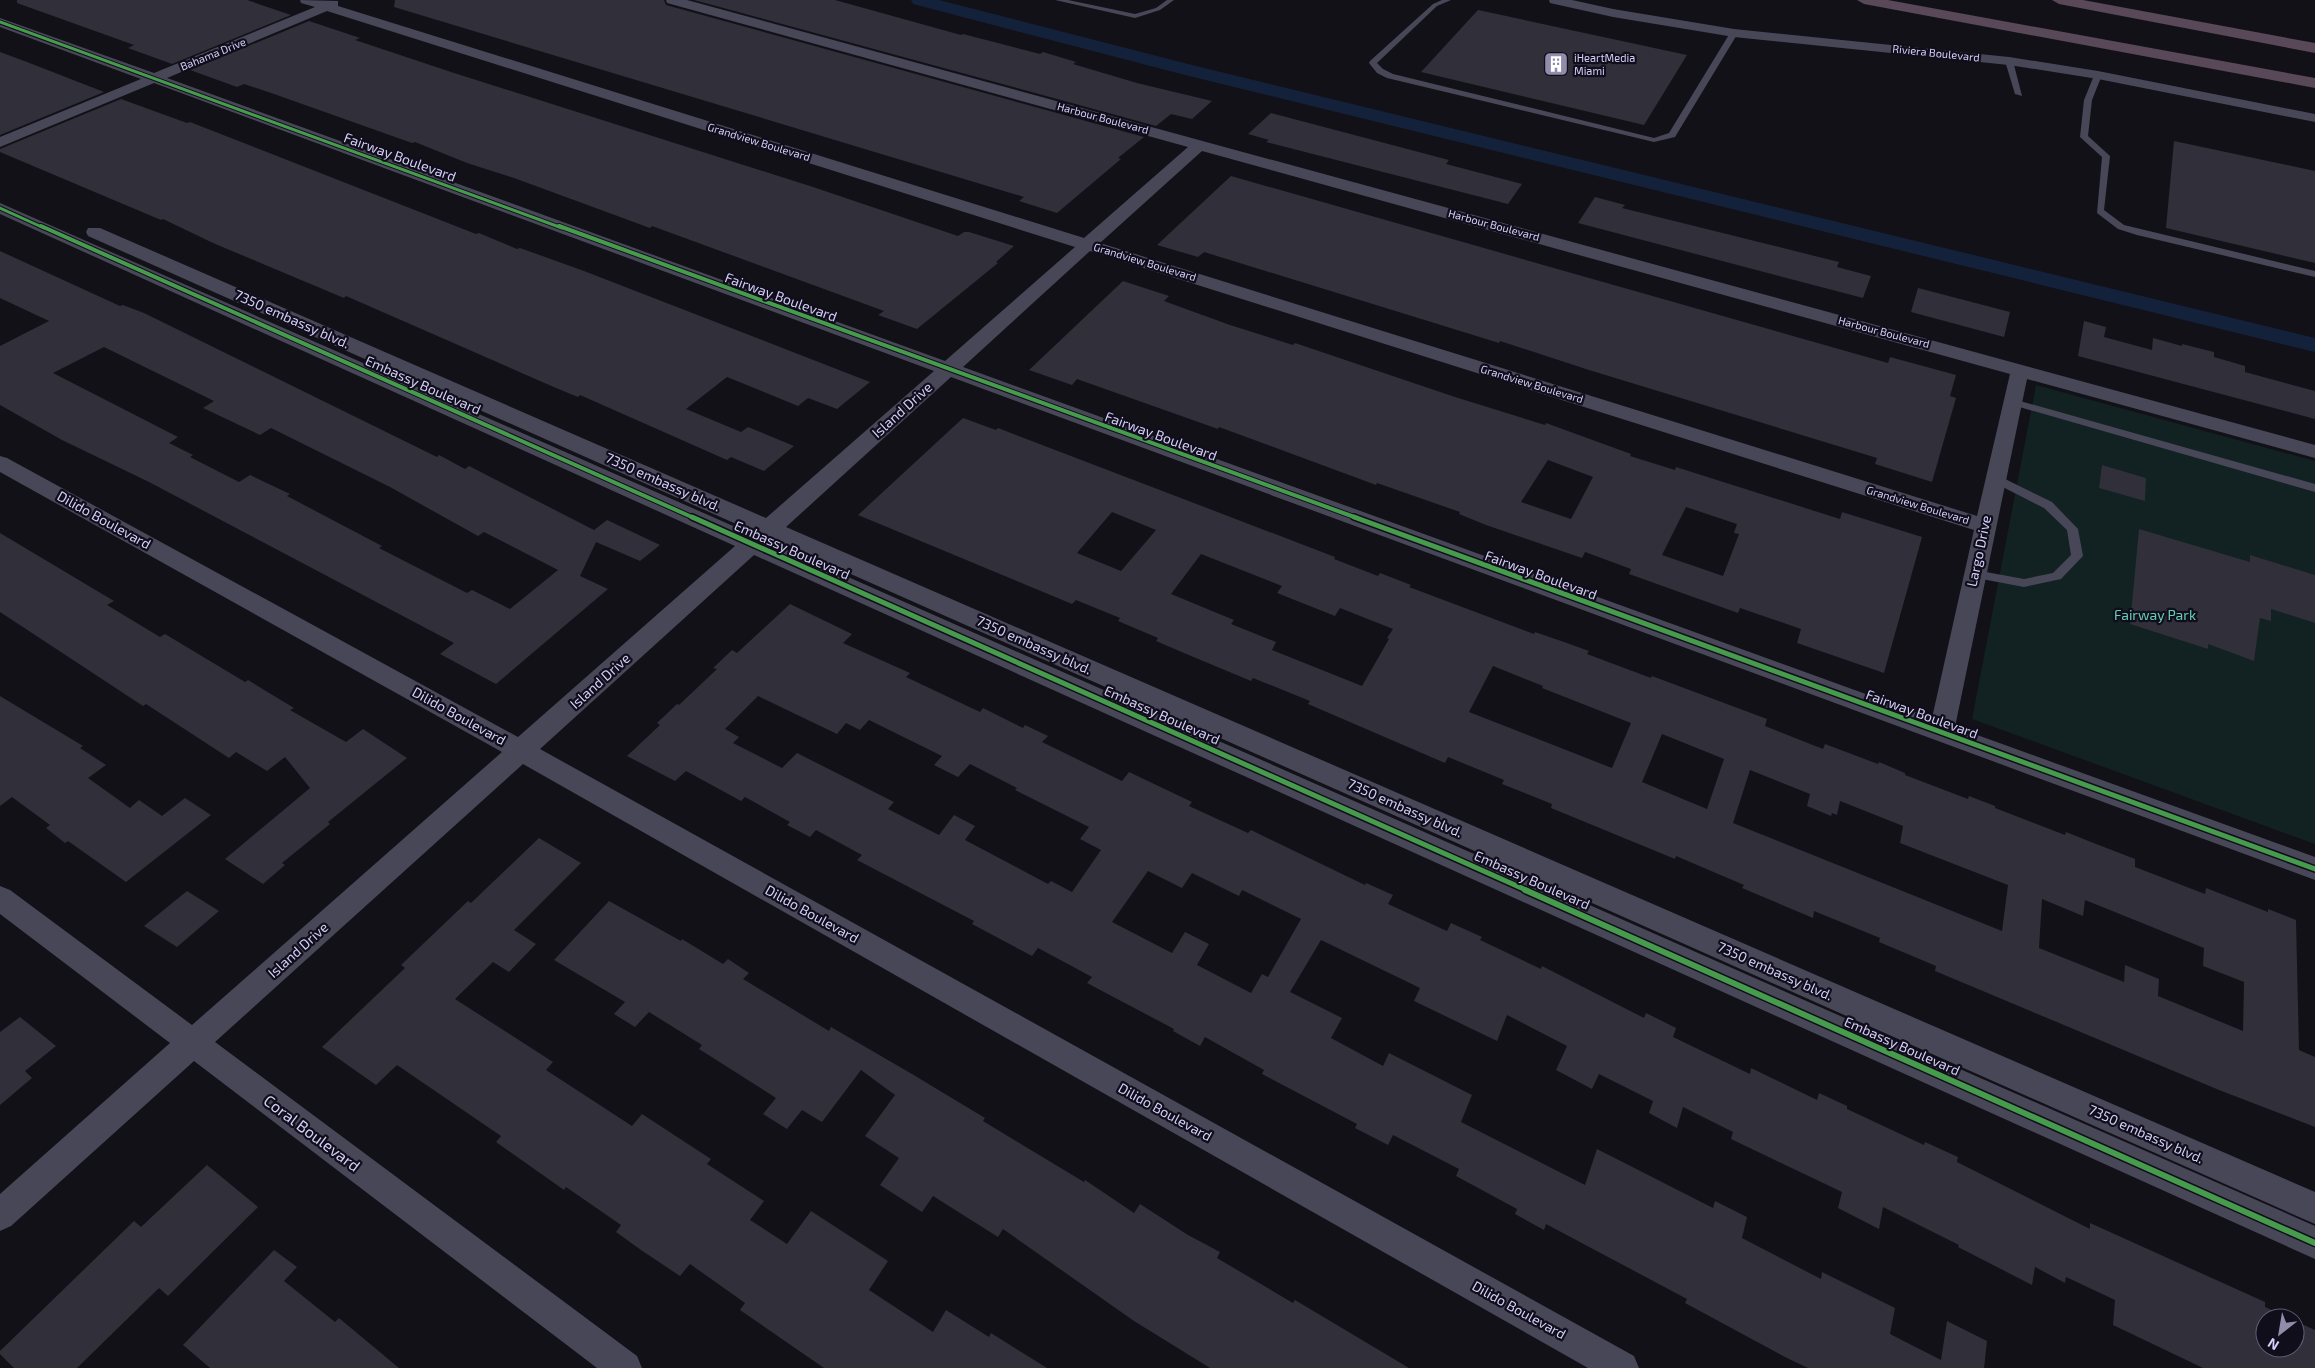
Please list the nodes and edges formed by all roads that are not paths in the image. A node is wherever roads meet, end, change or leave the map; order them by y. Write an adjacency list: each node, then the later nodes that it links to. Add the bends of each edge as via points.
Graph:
1 (306, 0): 9 (street, Grandview Boulevard)
2 (672, 0): 22 (street, Harbour Boulevard)
3 (1058, 0): 4 (lane, via 1135,16 1158,10)
4 (1171, 0)
5 (1448, 0): 11 (lane, via 1435,5 1373,63 1380,71 1654,140 1672,135)
6 (1555, 0): 11 (street, Riviera Boulevard)
7 (1864, 0): 18 (highway)
8 (2059, 0): 12 (highway)
9 (334, 3): 17 (street, Bahama Drive); 25 (street, Grandview Boulevard)
10 (0, 22): 17 (street, Fairway Boulevard)
11 (1734, 33): 13 (street, Riviera Boulevard)
12 (2315, 48)
13 (2009, 61): 16 (street, Riviera Boulevard); 19 (lane)
14 (2295, 64): 15 (highway)
15 (2315, 68)
16 (2098, 75): 20 (street, Riviera Boulevard); 26 (lane, via 2088,100 2084,137 2106,156 2100,211 2109,220 2140,233)
17 (152, 79): 21 (street, Bahama Drive); 27 (street, Fairway Boulevard)
18 (2315, 83)
19 (2019, 94)
20 (2315, 118)
21 (0, 142)
22 (1199, 144): 25 (street, Island Drive); 28 (street, Harbour Boulevard)
23 (0, 191): 35 (street, 7350 embassy blvd.)
24 (0, 208): 35 (street, Embassy Boulevard)
25 (1088, 244): 27 (street, Island Drive); 34 (street, Grandview Boulevard)
26 (2315, 274)
27 (947, 369): 35 (street, Island Drive); 37 (street, Fairway Boulevard)
28 (2020, 370): 29 (street, Largo Drive); 30 (street, Harbour Boulevard)
29 (2013, 402): 32 (street, Largo Drive); 33 (lane)
30 (2315, 452)
31 (0, 463): 38 (street, Dilido Boulevard)
32 (1996, 478): 34 (street, Largo Drive); 36 (lane, via 2048,505 2072,529 2077,556 2057,576 2024,583)
33 (2315, 488)
34 (1985, 526): 36 (street, Largo Drive)
35 (761, 537): 38 (street, Island Drive); 42 (street, 7350 embassy blvd.); 44 (street, Embassy Boulevard)
36 (1974, 574): 37 (street, Largo Drive)
37 (1941, 733): 39 (street, Fairway Boulevard)
38 (522, 751): 41 (street, Island Drive); 46 (street, Dilido Boulevard)
39 (2315, 869)
40 (0, 898): 41 (street, Coral Boulevard)
41 (193, 1043): 43 (street, Island Drive); 45 (street, Coral Boulevard)
42 (2315, 1208)
43 (0, 1215)
44 (2315, 1243)
45 (625, 1368)
46 (1622, 1368)

